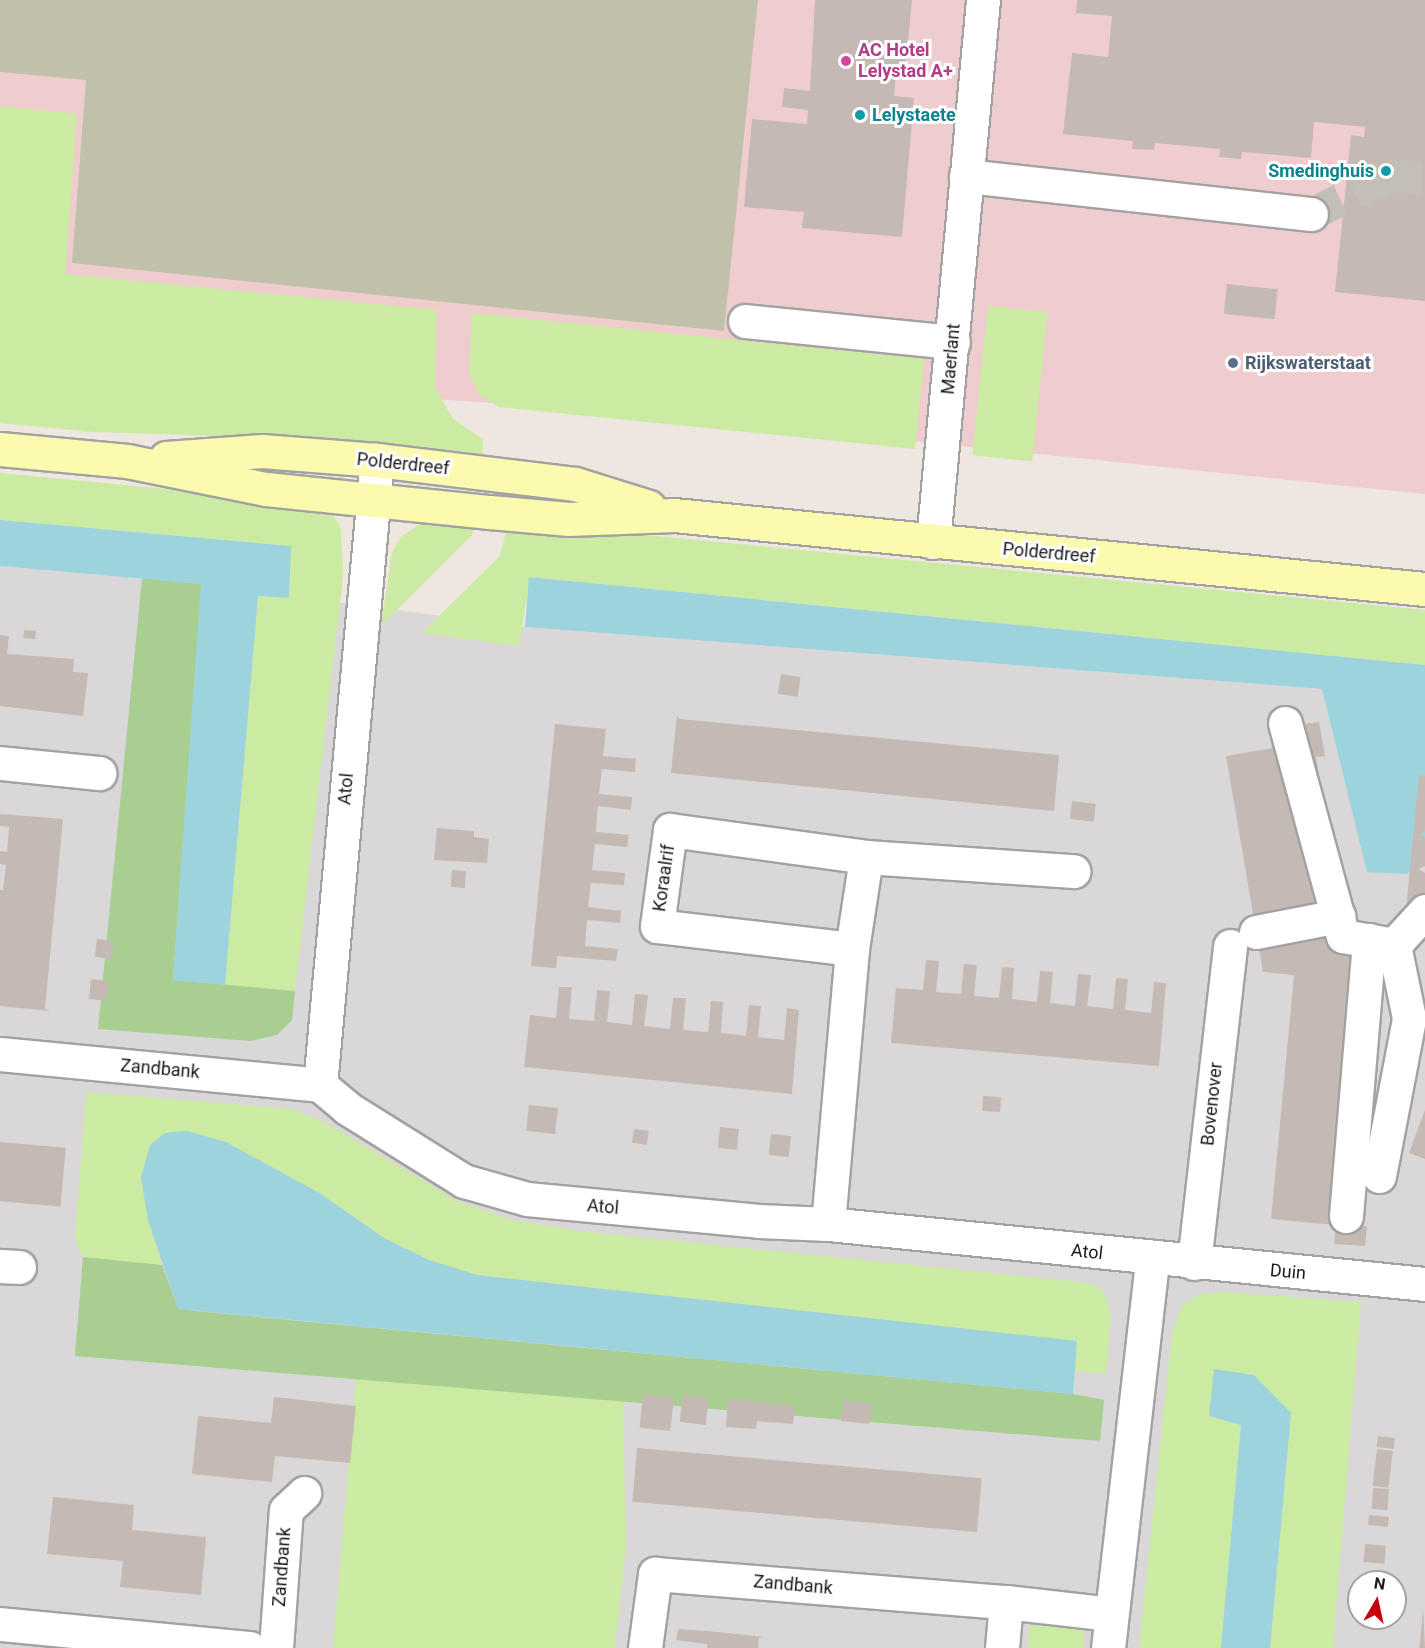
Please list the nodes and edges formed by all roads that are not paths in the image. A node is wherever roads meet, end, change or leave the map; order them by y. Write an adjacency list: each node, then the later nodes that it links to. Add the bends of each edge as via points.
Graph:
1 (983, 0): 2 (street, Maerlant)
2 (966, 176): 3 (street); 5 (street, Maerlant)
3 (1311, 214)
4 (744, 321): 5 (street)
5 (953, 342): 11 (street, Maerlant)
6 (0, 449): 8 (street, Polderdreef)
7 (377, 460): 8 (street, Polderdreef, via 262,451); 9 (street, Atol); 10 (street, Polderdreef, via 575,484)
8 (128, 461): 9 (street, Polderdreef, via 266,489)
9 (372, 498): 10 (street, Polderdreef, via 568,519); 23 (street, Atol)
10 (674, 515): 11 (street, Polderdreef)
11 (933, 542): 12 (street, Polderdreef)
12 (1425, 589)
13 (1285, 723): 19 (street)
14 (0, 763): 15 (street)
15 (99, 773)
16 (866, 857): 17 (street, Koraalrif); 21 (street); 21 (street, Koraalrif, via 670,830 657,926)
17 (1074, 871)
18 (1425, 911): 20 (street)
19 (1338, 916): 20 (street, via 1343,936); 28 (street, Bovenover, via 1243,939)
20 (1382, 943): 24 (street, via 1410,1018); 25 (street)
21 (852, 948): 26 (street)
22 (0, 1054): 23 (street, Zandbank)
23 (320, 1085): 26 (street, Atol, via 347,1108 464,1181 499,1193 572,1205)
24 (1379, 1176)
25 (1346, 1215)
26 (828, 1224): 27 (street, Atol)
27 (1152, 1259): 28 (street, Duin); 32 (street)
28 (1194, 1263): 29 (street, Duin)
29 (1425, 1284)
30 (304, 1493): 35 (street, Zandbank, via 286,1510)
31 (1006, 1602): 32 (street, Zandbank); 36 (street, Zandbank, via 654,1574); 37 (street)
32 (1111, 1614): 38 (street)
33 (0, 1624): 34 (street)
34 (250, 1648)
35 (276, 1648)
36 (645, 1648)
37 (1002, 1648)
38 (1108, 1648)

